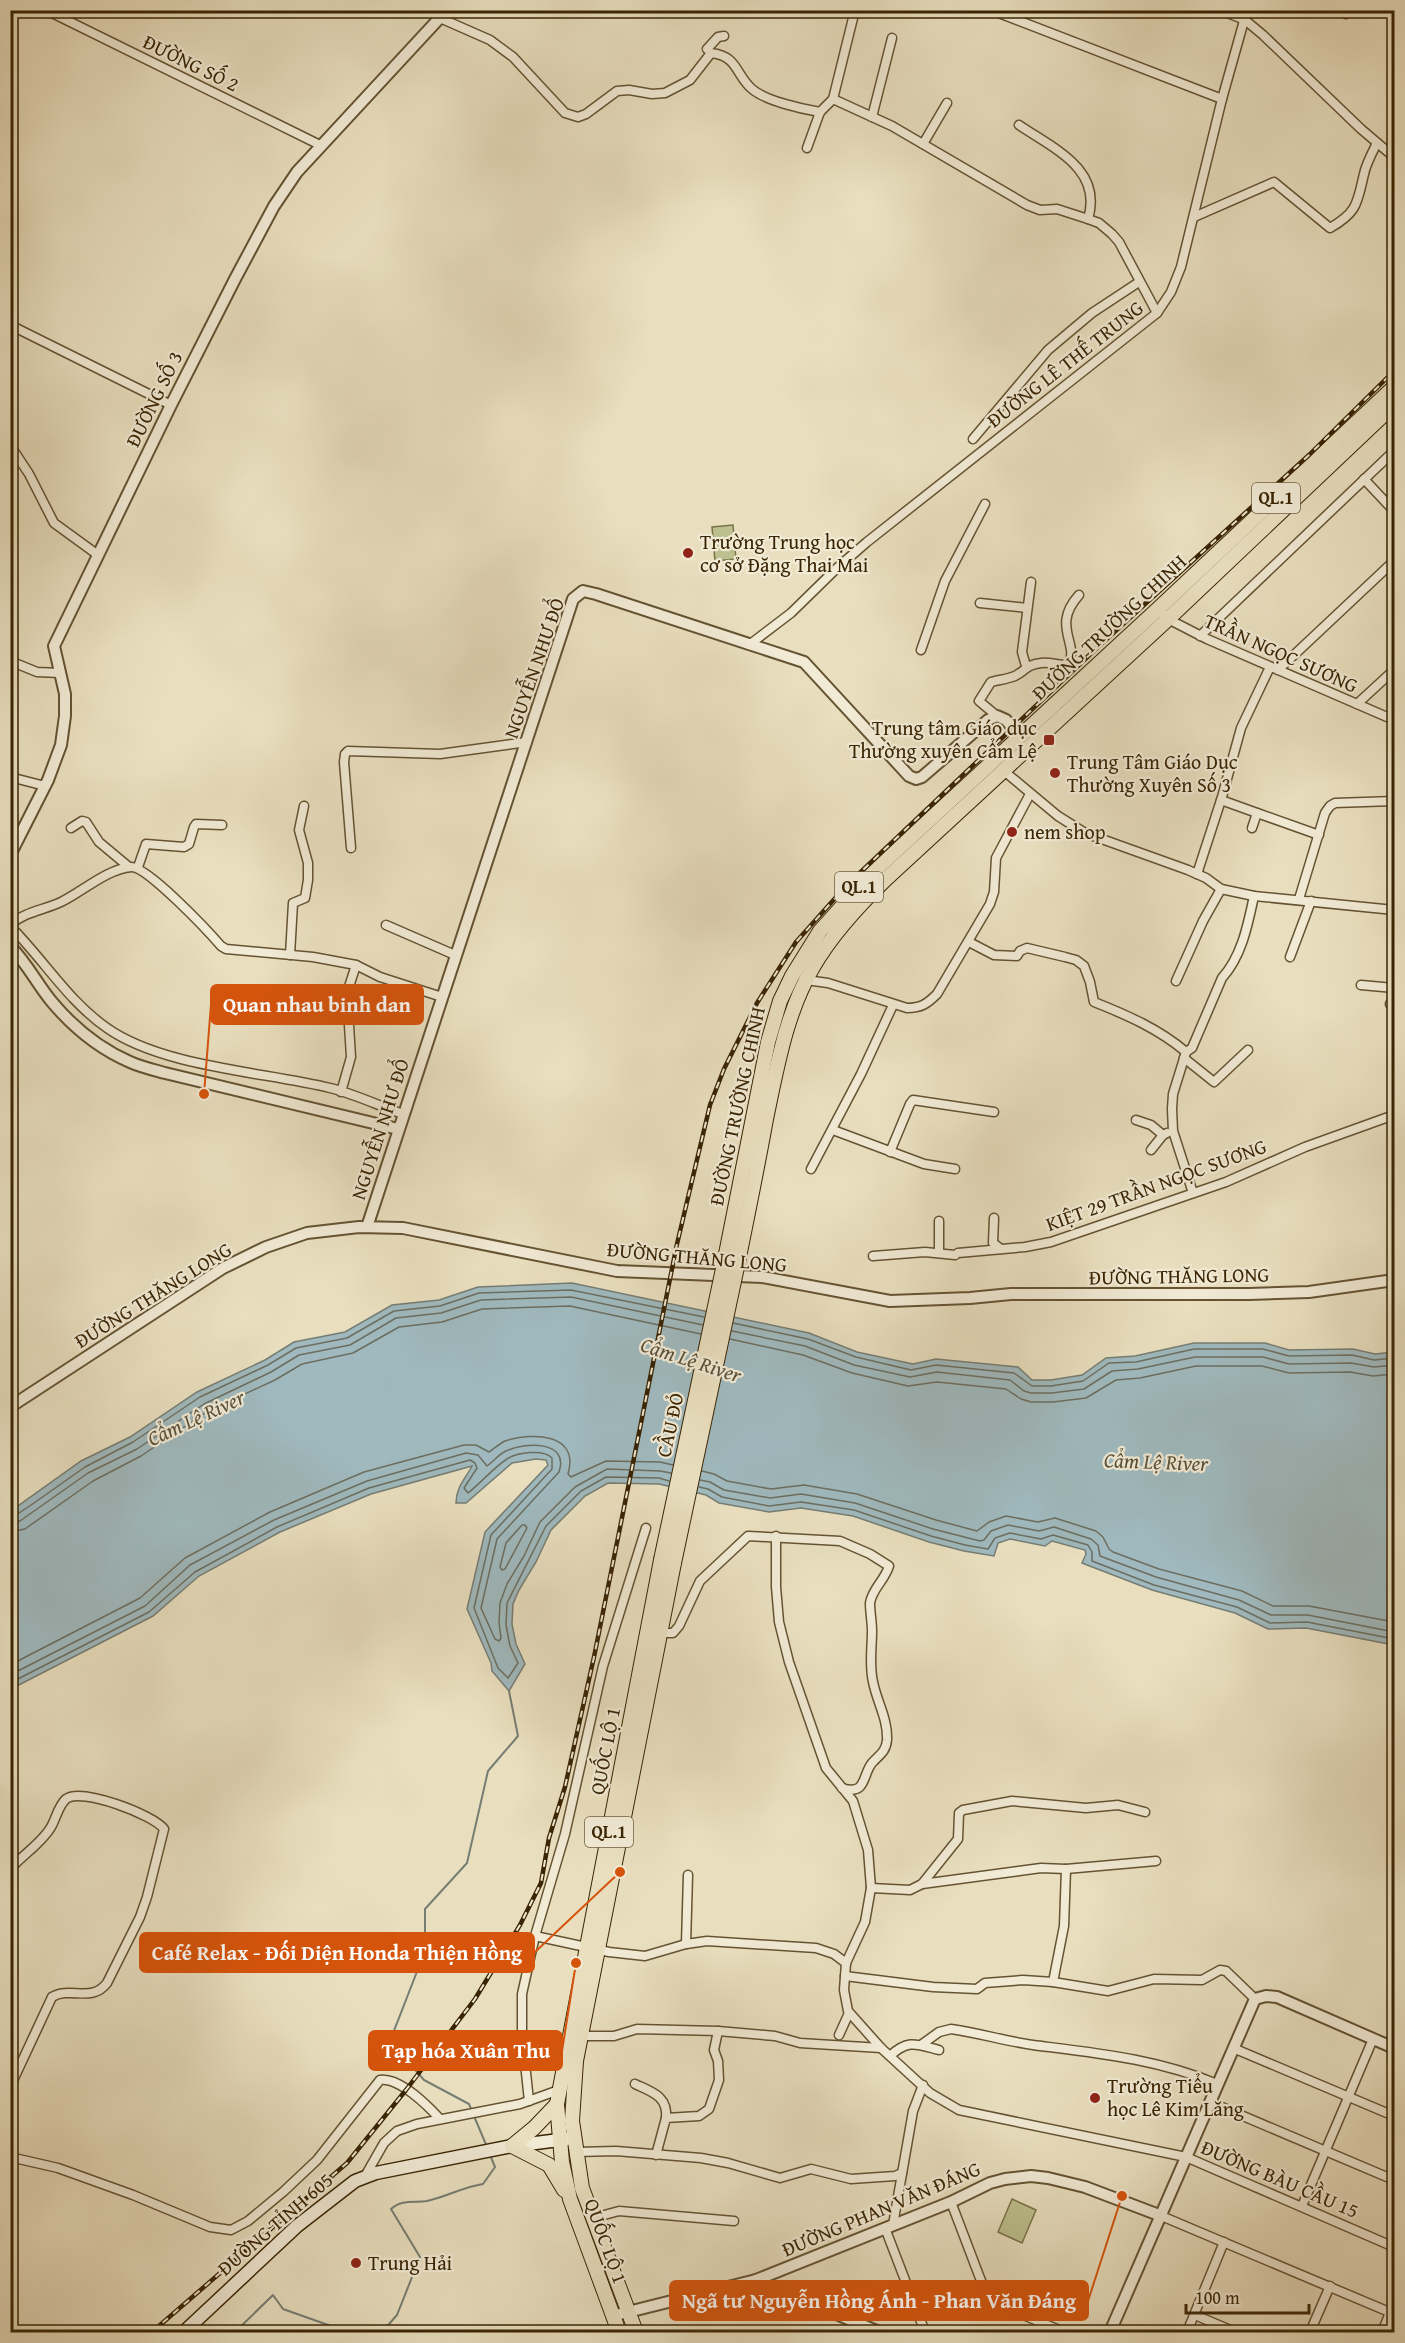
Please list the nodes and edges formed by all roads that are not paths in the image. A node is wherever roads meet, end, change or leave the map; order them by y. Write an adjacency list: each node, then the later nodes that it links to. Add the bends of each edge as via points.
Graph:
1 (46, 10): 20 (street, ĐƯỜNG SỐ 2)
2 (855, 10): 12 (street)
3 (991, 10): 6 (street)
4 (1220, 10): 8 (street)
5 (1247, 10): 8 (street, ĐƯỜNG LÊ THẾ TRUNG)
6 (1007, 13): 13 (street)
7 (443, 14): 15 (street, via 513,57 565,112 578,117 617,91 665,93 690,80 711,53 730,58 753,90 781,103); 20 (street, ĐƯỜNG SỐ 3)
8 (1245, 20): 13 (street, ĐƯỜNG LÊ THẾ TRUNG); 18 (street)
9 (724, 36): 11 (street)
10 (892, 38): 16 (street)
11 (706, 50)
12 (833, 99): 15 (street); 16 (street)
13 (1222, 99): 23 (street, ĐƯỜNG LÊ THẾ TRUNG)
14 (947, 104): 19 (street)
15 (820, 112): 21 (street)
16 (872, 117): 19 (street)
17 (1019, 125): 24 (street, via 1085,175 1092,198)
18 (1377, 143): 22 (street); 23 (street, via 1364,172 1355,208 1330,228 1274,182)
19 (923, 144): 24 (street, via 1027,205)
20 (322, 146): 29 (street, ĐƯỜNG SỐ 3, via 297,172 274,206)
21 (807, 148)
22 (1395, 157)
23 (1194, 217): 26 (street, ĐƯỜNG LÊ THẾ TRUNG, via 1182,267)
24 (1088, 219): 25 (street, via 1099,223 1119,242)
25 (1139, 282): 26 (street); 31 (street, via 1092,313 1048,350)
26 (1157, 313): 45 (street, ĐƯỜNG LÊ THẾ TRUNG, via 890,524 791,613)
27 (10, 325): 29 (street)
28 (1395, 387): 43 (highway, ĐƯỜNG TRƯỜNG CHINH / QL.1)
29 (171, 405): 37 (street, ĐƯỜNG SỐ 3)
30 (1395, 405): 43 (highway, ĐƯỜNG TRƯỜNG CHINH / QL.1)
31 (973, 440)
32 (10, 445): 37 (street, via 54,523)
33 (1395, 451): 34 (street)
34 (1364, 479): 36 (street); 44 (street)
35 (985, 504): 46 (street, via 945,581)
36 (1395, 511)
37 (98, 555): 51 (street, ĐƯỜNG SỐ 3, via 54,646)
38 (1395, 561): 49 (street)
39 (1031, 582): 42 (street)
40 (1079, 595): 48 (street, via 1069,605 1067,615 1069,664)
41 (980, 603): 42 (street)
42 (1027, 608): 48 (street, via 1022,652)
43 (1163, 614): 44 (street, TRẦN NGỌC SƯƠNG); 55 (highway, ĐƯỜNG TRƯỜNG CHINH / QL.1); 57 (highway, ĐƯỜNG TRƯỜNG CHINH / QL.1)
44 (1200, 636): 49 (street, TRẦN NGỌC SƯƠNG)
45 (749, 645): 53 (street, NGUYỄN NHƯ ĐỔ, via 804,662 916,779); 56 (street, NGUYỄN NHƯ ĐỔ, via 584,591 573,599)
46 (921, 650)
47 (10, 661): 51 (street, via 37,672)
48 (1026, 666): 53 (street, via 1016,675 991,682 982,694 981,704)
49 (1274, 668): 52 (street, TRẦN NGỌC SƯƠNG); 61 (street, via 1241,728)
50 (1395, 670): 52 (street)
51 (60, 673): 59 (street, ĐƯỜNG SỐ 3, via 65,716 61,744)
52 (1357, 704): 54 (street, TRẦN NGỌC SƯƠNG)
53 (997, 716): 55 (street)
54 (1395, 720)
55 (1020, 736): 114 (highway, ĐƯỜNG TRƯỜNG CHINH / QL.1, via 874,871 839,907 804,954 780,1001 768,1042)
56 (527, 742): 69 (street, via 440,754 348,752 344,762); 83 (street, NGUYỄN NHƯ ĐỔ)
57 (1004, 771): 60 (street); 86 (highway, ĐƯỜNG TRƯỜNG CHINH / QL.1, via 866,899 828,945)
58 (10, 777): 59 (street)
59 (45, 786): 70 (street, ĐƯỜNG SỐ 3)
60 (1030, 794): 72 (street, via 1084,832); 80 (street, via 996,858 994,892)
61 (1221, 800): 64 (street); 72 (street)
62 (1395, 801): 68 (street, via 1335,803 1325,813)
63 (304, 806): 82 (street, via 299,830 308,863 308,880 304,898 293,903)
64 (1257, 813): 67 (street); 68 (street)
65 (222, 825): 71 (street, via 196,824 189,844 184,847 146,844)
66 (71, 828): 71 (street, via 86,822 99,842)
67 (1252, 828)
68 (1319, 835): 75 (street)
69 (351, 848)
70 (10, 855)
71 (133, 867): 78 (street, via 101,878); 82 (street, via 152,876 220,946)
72 (1197, 873): 73 (street)
73 (1221, 890): 74 (street); 87 (street)
74 (1254, 896): 75 (street); 93 (street, via 1235,958 1222,978 1192,1048)
75 (1299, 899): 76 (street)
76 (1311, 901): 77 (street); 84 (street)
77 (1395, 910)
78 (10, 925): 94 (street, via 79,1005 120,1036 167,1054)
79 (386, 925): 83 (street)
80 (969, 942): 91 (street, via 928,1003 920,1008); 93 (street, via 1000,957 1017,956 1027,948 1076,960 1087,971 1094,1002 1169,1037)
81 (10, 946): 99 (street, via 74,1025 130,1062)
82 (290, 955): 85 (street)
83 (455, 955): 90 (street, NGUYỄN NHƯ ĐỔ)
84 (1290, 957)
85 (356, 965): 90 (street); 94 (street, via 347,993 351,1058)
86 (806, 980): 91 (street, via 828,983); 114 (highway, ĐƯỜNG TRƯỜNG CHINH / QL.1, via 776,1070)
87 (1176, 981)
88 (1360, 985): 89 (street)
89 (1395, 988)
90 (442, 997): 96 (street, NGUYỄN NHƯ ĐỔ)
91 (893, 1005): 100 (street)
92 (1248, 1050): 93 (street, via 1214,1082)
93 (1185, 1055): 101 (street, via 1173,1094)
94 (341, 1092): 96 (street)
95 (994, 1112): 104 (street, via 913,1100)
96 (403, 1114): 99 (street, NGUYỄN NHƯ ĐỔ)
97 (1395, 1115): 107 (street, KIỆT 29 TRẦN NGỌC SƯƠNG)
98 (1136, 1120): 102 (street, via 1152,1125)
99 (398, 1129): 110 (street, NGUYỄN NHƯ ĐỔ)
100 (833, 1130): 104 (street); 105 (street)
101 (1173, 1131): 102 (street); 107 (street)
102 (1163, 1135): 103 (street)
103 (1151, 1150)
104 (890, 1152): 106 (street, via 924,1164)
105 (811, 1169)
106 (955, 1169)
107 (1193, 1193): 111 (street, KIỆT 29 TRẦN NGỌC SƯƠNG, via 1051,1242)
108 (994, 1218): 111 (street, via 993,1243)
109 (939, 1221): 112 (street)
110 (367, 1227): 115 (street, ĐƯỜNG THĂNG LONG, via 403,1228 617,1271 762,1277 890,1301 1011,1294 1269,1294); 116 (street, ĐƯỜNG THĂNG LONG, via 307,1233 223,1268)
111 (1001, 1249): 112 (street, KIỆT 29 TRẦN NGỌC SƯƠNG)
112 (939, 1252): 113 (street, KIỆT 29 TRẦN NGỌC SƯƠNG)
113 (873, 1256)
114 (730, 1266): 119 (highway, CẦU ĐỎ / QL.1, bridge)
115 (1395, 1281)
116 (10, 1407)
117 (646, 1528): 129 (street, via 603,1666 565,1834)
118 (776, 1536): 120 (street, via 748,1536 737,1545 700,1581 680,1626 673,1633); 121 (street, via 779,1623 826,1768); 121 (street, via 840,1541 889,1566 870,1602 869,1660 887,1743 857,1789)
119 (668, 1562): 120 (highway, QUỐC LỘ 1 / QL.1); 131 (highway, QUỐC LỘ 1 / QL.1)
120 (660, 1633): 131 (highway, QUỐC LỘ 1 / QL.1)
121 (842, 1788): 128 (street, via 853,1801 868,1850)
122 (1145, 1812): 127 (street, via 1118,1805 1086,1808 1012,1802 963,1810 959,1813 958,1839)
123 (1156, 1861): 125 (street)
124 (10, 1863): 150 (street, via 15,1864 50,1829 62,1804 72,1796 122,1806 164,1829 140,1917 107,1983 93,1994 52,1996)
125 (1066, 1869): 127 (street, via 1023,1870); 134 (street, via 1064,1926)
126 (688, 1875): 130 (street)
127 (922, 1884): 128 (street, via 910,1890)
128 (871, 1888): 132 (street, via 865,1922)
129 (535, 1936): 131 (street); 153 (street, via 521,2013)
130 (686, 1944): 131 (street, via 645,1956); 132 (street, via 730,1941 816,1948)
131 (593, 1949): 139 (highway, QUỐC LỘ 1 / QL.1); 152 (highway, QUỐC LỘ 1 / QL.1)
132 (846, 1963): 133 (street)
133 (846, 1976): 134 (street, via 977,1989 985,1983 1001,1981); 136 (street, via 844,1990)
134 (1053, 1982): 135 (street, via 1116,1990 1154,1979 1203,1980 1220,1970 1226,1971)
135 (1255, 1999): 140 (street, via 1277,1997); 144 (street)
136 (849, 2013): 138 (street); 142 (street, ĐƯỜNG BÀU CẦU 15)
137 (718, 2031): 139 (street, via 637,2029 614,2036); 142 (street, via 775,2036 800,2043); 156 (street, via 714,2050 719,2080 709,2109 699,2116)
138 (839, 2035)
139 (583, 2036): 158 (highway, QUỐC LỘ 1 / QL.1, via 576,2061)
140 (1373, 2039): 143 (street); 151 (street)
141 (921, 2045): 145 (street); 146 (street, via 900,2046); 148 (street, via 939,2032 956,2030 1136,2059)
142 (882, 2048): 146 (street, ĐƯỜNG BÀU CẦU 15)
143 (1395, 2048)
144 (1233, 2049): 148 (street); 151 (street)
145 (939, 2050)
146 (890, 2056): 149 (street, ĐƯỜNG BÀU CẦU 15)
147 (634, 2084): 156 (street, via 661,2098 667,2108)
148 (1217, 2084): 154 (street)
149 (923, 2085): 163 (street, ĐƯỜNG BÀU CẦU 15, via 930,2094 959,2110); 164 (street)
150 (10, 2087)
151 (1347, 2096): 155 (street); 160 (street)
152 (558, 2097): 153 (street); 158 (highway, QUỐC LỘ 1 / QL.1); 159 (highway, via 534,2128)
153 (529, 2101): 157 (street)
154 (1210, 2102): 160 (street); 163 (street)
155 (1395, 2116)
156 (666, 2118): 161 (street)
157 (440, 2120): 162 (street, via 425,2102 392,2081 380,2080 317,2160 284,2192 231,2230 210,2227 58,2168); 165 (street, via 397,2131 384,2143)
158 (570, 2144): 159 (main road, ĐƯỜNG TỈNH 605); 161 (street); 167 (highway, QUỐC LỘ 1 / QL.1); 171 (highway, QUỐC LỘ 1 / QL.1)
159 (506, 2148): 165 (main road, ĐƯỜNG TỈNH 605); 167 (highway, via 549,2165)
160 (1325, 2151): 166 (street); 169 (street)
161 (656, 2155): 164 (street, via 729,2163 780,2178 811,2169 851,2179)
162 (10, 2157)
163 (1186, 2157): 169 (street, ĐƯỜNG BÀU CẦU 15); 170 (street)
164 (902, 2173): 173 (street)
165 (364, 2178): 183 (main road, ĐƯỜNG TỈNH 605, via 339,2192 297,2226)
166 (1395, 2180)
167 (570, 2199): 182 (highway, QUỐC LỘ 1 / QL.1)
168 (951, 2202): 170 (street, ĐƯỜNG PHAN VĂN ĐÁNG, via 990,2182 1031,2176 1085,2187); 173 (street, ĐƯỜNG PHAN VĂN ĐÁNG); 188 (street, via 990,2298)
169 (1302, 2206): 175 (street, ĐƯỜNG BÀU CẦU 15)
170 (1159, 2216): 174 (street, ĐƯỜNG PHAN VĂN ĐÁNG); 189 (street)
171 (593, 2218): 172 (street, via 619,2211); 179 (highway, QUỐC LỘ 1 / QL.1)
172 (734, 2221)
173 (889, 2227): 176 (street, ĐƯỜNG PHAN VĂN ĐÁNG); 187 (street)
174 (1224, 2242): 177 (street, ĐƯỜNG PHAN VĂN ĐÁNG); 181 (street)
175 (1395, 2247)
176 (756, 2280): 179 (street, ĐƯỜNG PHAN VĂN ĐÁNG); 186 (street)
177 (1330, 2286): 180 (street, ĐƯỜNG PHAN VĂN ĐÁNG); 192 (street)
178 (1395, 2303): 180 (street)
179 (627, 2311): 182 (street, ĐƯỜNG PHAN VĂN ĐÁNG); 185 (highway, QUỐC LỘ 1 / QL.1)
180 (1393, 2313): 193 (street)
181 (1194, 2315): 190 (street); 191 (street)
182 (612, 2316): 184 (highway, QUỐC LỘ 1 / QL.1)
183 (184, 2332)
184 (619, 2332)
185 (636, 2332)
186 (879, 2332)
187 (925, 2332)
188 (1064, 2332)
189 (1110, 2332)
190 (1187, 2332)
191 (1235, 2332)
192 (1310, 2332)
193 (1382, 2332)

